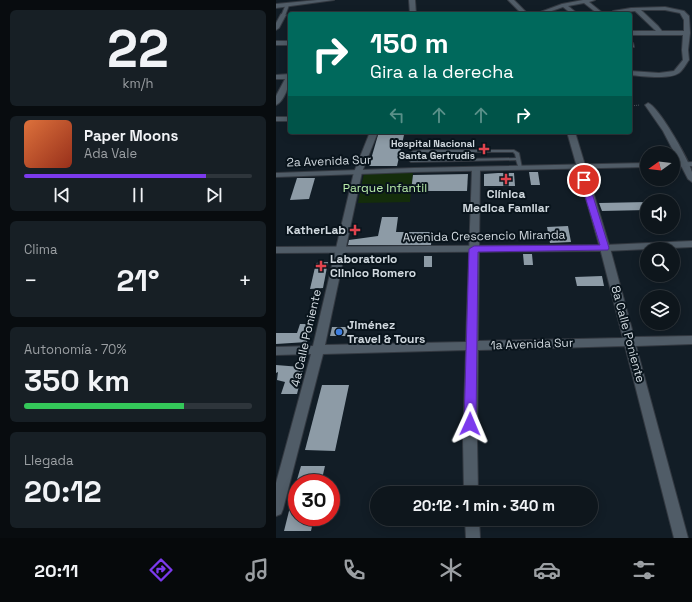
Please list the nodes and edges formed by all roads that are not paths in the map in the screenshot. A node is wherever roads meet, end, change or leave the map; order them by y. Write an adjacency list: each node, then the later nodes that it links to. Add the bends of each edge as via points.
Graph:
1 (324, 0): 2 (street); 7 (street)
2 (331, 0)
3 (412, 0): 13 (street)
4 (511, 0): 14 (street)
5 (589, 0): 8 (street); 17 (street)
6 (662, 0): 10 (street)
7 (287, 5): 9 (street); 18 (street)
8 (564, 5): 15 (street); 16 (street)
9 (276, 6)
10 (658, 9): 11 (street); 19 (street, via 679,10 686,15)
11 (636, 10): 12 (street); 22 (street)
12 (616, 11)
13 (413, 12)
14 (523, 12)
15 (544, 12)
16 (573, 12)
17 (599, 12)
18 (283, 15): 20 (street)
19 (689, 26): 23 (street)
20 (276, 28)
21 (632, 33): 22 (street)
22 (660, 33): 23 (street)
23 (687, 33): 26 (street, via 685,47)
24 (276, 43): 25 (street)
25 (288, 43)
26 (689, 60): 27 (street, via 676,72 669,74)
27 (632, 74)
28 (276, 77): 29 (street)
29 (288, 77)
30 (288, 81): 31 (street)
31 (276, 103)
32 (648, 105): 40 (street)
33 (276, 119): 34 (street)
34 (288, 119)
35 (373, 134): 43 (street, 4a Calle Poniente)
36 (572, 134): 41 (street, 8a Calle Poniente)
37 (519, 164): 38 (lane); 38 (lane, via 514,151 422,151 410,154 408,157); 41 (street, 2a Avenida Sur); 42 (street, 2a Avenida Sur)
38 (411, 165): 42 (street, 2a Avenida Sur); 43 (street, 2a Avenida Sur)
39 (640, 165): 41 (street, 2a Avenida Sur)
40 (688, 165): 45 (street)
41 (580, 167): 47 (street, 8a Calle Poniente)
42 (476, 169): 48 (street)
43 (358, 172): 44 (street, 2a Avenida Sur); 50 (street, 4a Calle Poniente)
44 (276, 175)
45 (692, 179)
46 (692, 244): 47 (street, Avenida Crescencio Miranda)
47 (605, 248): 48 (street, Avenida Crescencio Miranda); 52 (street, 8a Calle Poniente)
48 (474, 249): 50 (street, Avenida Crescencio Miranda); 53 (street)
49 (276, 250): 50 (street, Avenida Crescencio Miranda)
50 (339, 250): 54 (street, 4a Calle Poniente)
51 (692, 340): 52 (street, 1a Avenida Sur)
52 (630, 341): 53 (street, 1a Avenida Sur); 60 (street, 8a Calle Poniente)
53 (472, 346): 54 (street, 1a Avenida Sur); 56 (street)
54 (318, 350): 55 (street, 1a Avenida Sur); 57 (street, 4a Calle Poniente)
55 (276, 351)
56 (471, 486)
57 (276, 509)
58 (472, 526): 59 (street)
59 (472, 538)
60 (681, 538)

